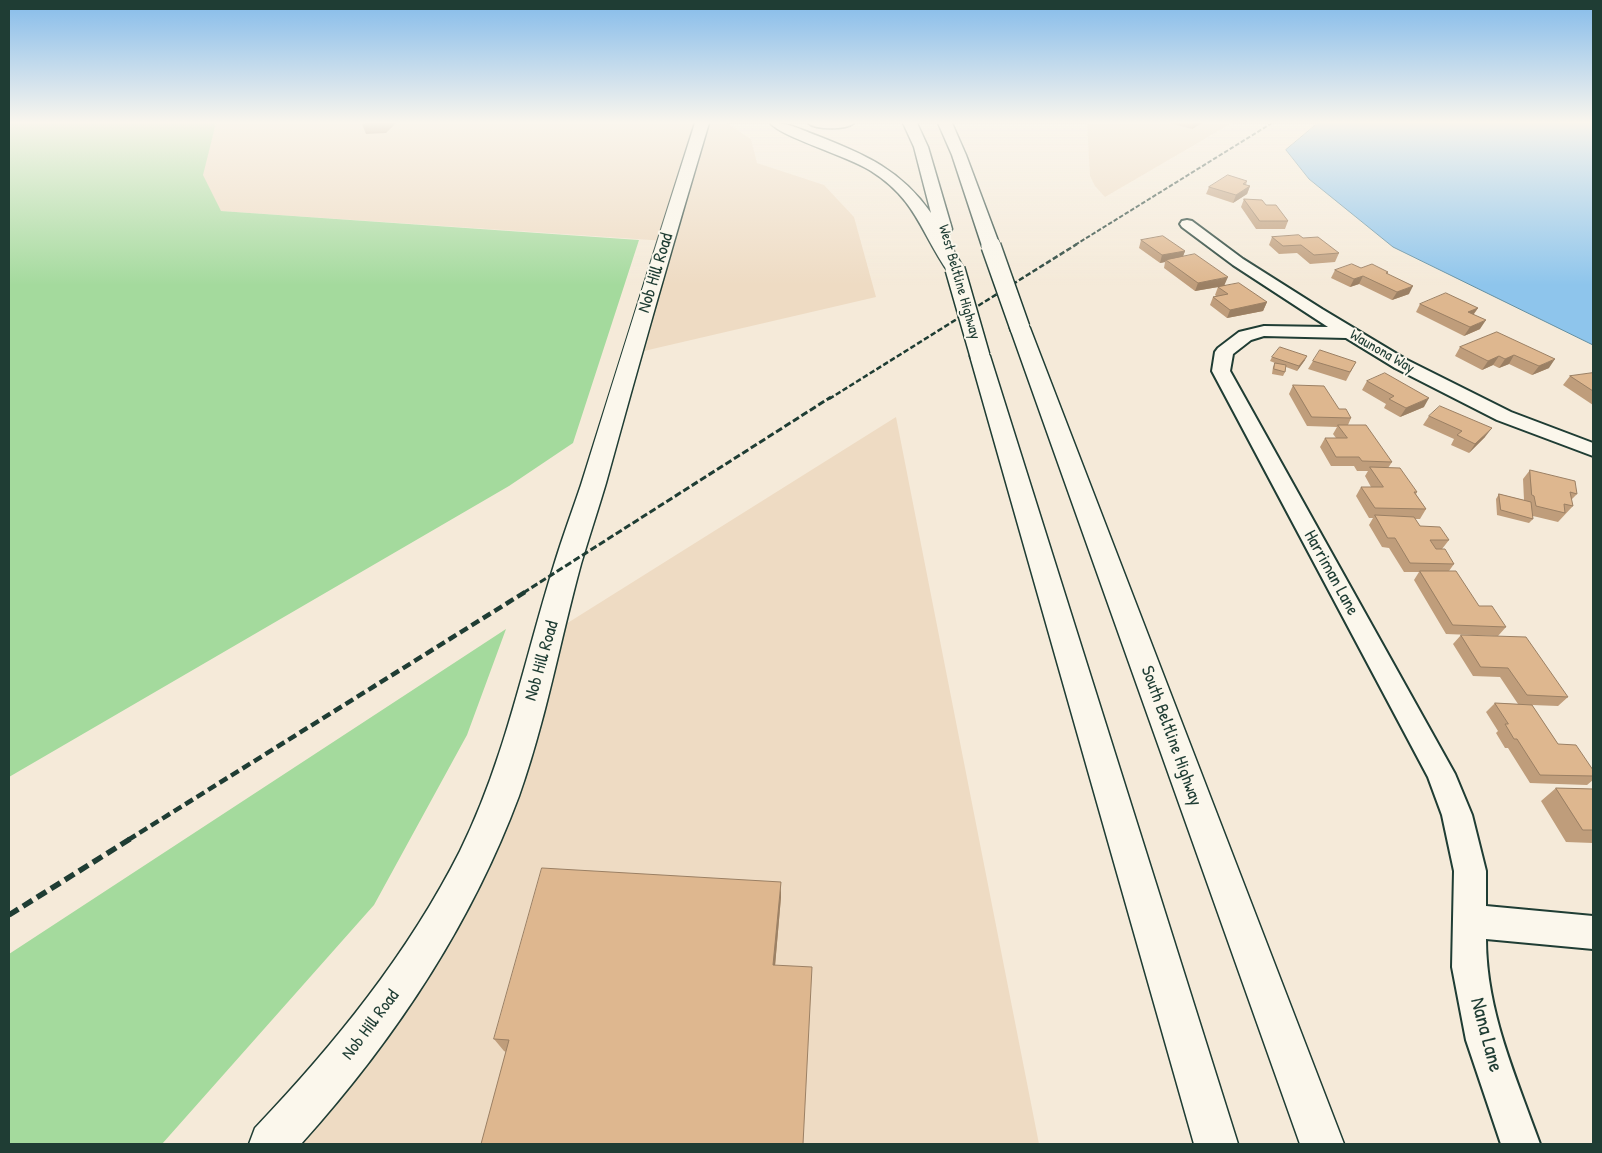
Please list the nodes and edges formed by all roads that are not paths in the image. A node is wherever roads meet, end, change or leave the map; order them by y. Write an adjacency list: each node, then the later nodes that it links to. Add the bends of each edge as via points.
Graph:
1 (686, 177): 11 (main road, Nob Hill Road, via 568,565 518,746 493,818 431,940 375,1024 313,1100)
2 (891, 177): 6 (main road, via 904,186 920,206)
3 (930, 177): 6 (main road, West Beltline Highway)
4 (967, 177): 13 (main road, South Beltline Highway, bridge)
5 (1187, 224): 7 (street, Waunona Way, via 1238,262)
6 (955, 269): 12 (main road, West Beltline Highway, bridge)
7 (1350, 334): 8 (street, Waunona Way, via 1401,364 1504,416); 9 (street, Harriman Lane, via 1264,331 1245,336 1224,352 1221,371 1442,774 1457,815 1470,871)
8 (1593, 450)
9 (1470, 921): 10 (street); 14 (street, Nana Lane, via 1469,967 1484,1040)
10 (1593, 932)
11 (271, 1144)
12 (1216, 1144)
13 (1322, 1144)
14 (1521, 1144)

